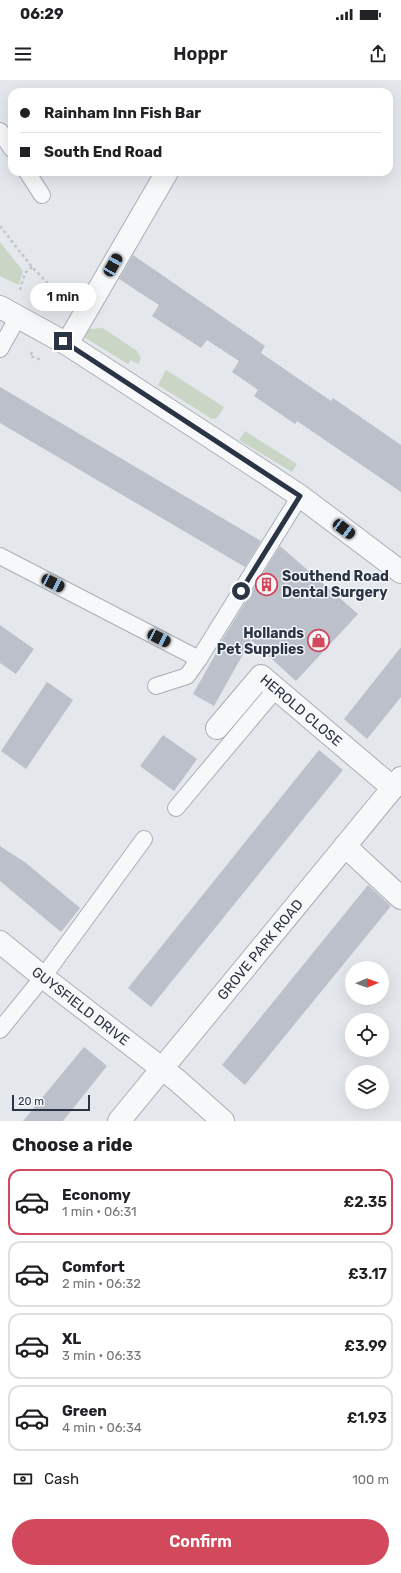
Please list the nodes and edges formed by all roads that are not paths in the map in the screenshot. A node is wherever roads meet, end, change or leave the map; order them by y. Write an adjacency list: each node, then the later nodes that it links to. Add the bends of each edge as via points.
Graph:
1 (0, 131): 2 (lane)
2 (8, 143)
3 (30, 176): 5 (lane)
4 (165, 176): 7 (street)
5 (42, 195)
6 (9, 312): 7 (street); 8 (lane)
7 (67, 344): 9 (street)
8 (0, 349)
9 (300, 496): 11 (street); 12 (lane)
10 (0, 556): 12 (lane)
11 (401, 572)
12 (199, 659): 13 (lane, via 187,676)
13 (156, 686)
14 (276, 689): 15 (street, HEROLD CLOSE, via 261,676); 16 (street, HEROLD CLOSE); 17 (lane)
15 (217, 728)
16 (397, 783): 19 (street, GROVE PARK ROAD)
17 (176, 808)
18 (144, 839): 22 (lane)
19 (345, 846): 20 (street); 24 (street, GROVE PARK ROAD)
20 (401, 898)
21 (0, 942): 22 (street, GUYSFIELD DRIVE)
22 (43, 977): 23 (lane); 24 (street, GUYSFIELD DRIVE)
23 (0, 1030)
24 (162, 1068): 25 (street, GROVE PARK ROAD); 26 (street, GUYSFIELD DRIVE)
25 (119, 1121)
26 (223, 1121)

